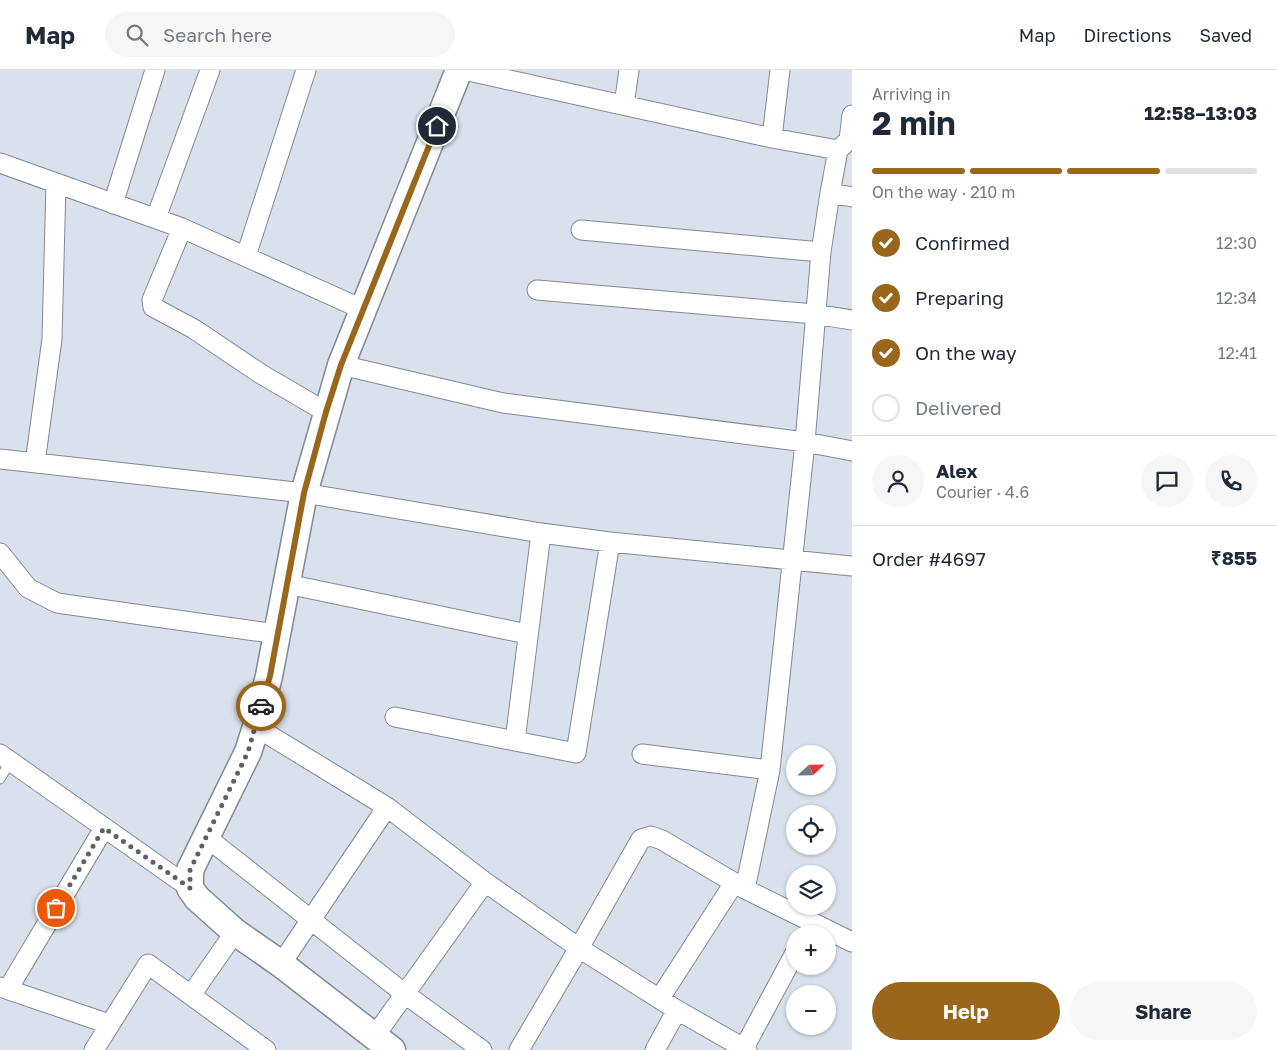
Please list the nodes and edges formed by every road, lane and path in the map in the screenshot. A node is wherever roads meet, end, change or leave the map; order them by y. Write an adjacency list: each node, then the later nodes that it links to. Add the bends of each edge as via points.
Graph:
1 (155, 70): 16 (street)
2 (210, 70): 17 (street)
3 (306, 70): 21 (street)
4 (459, 70): 23 (street)
5 (464, 70): 8 (street)
6 (629, 70): 8 (street)
7 (780, 70): 10 (street)
8 (624, 104): 10 (street)
9 (852, 115): 11 (street, via 849,140)
10 (772, 138): 11 (street)
11 (838, 150): 14 (street)
12 (0, 163): 13 (street)
13 (56, 183): 16 (street); 31 (street, via 52,340)
14 (830, 193): 15 (street); 20 (street)
15 (852, 197)
16 (114, 204): 17 (street)
17 (156, 218): 18 (street)
18 (182, 228): 21 (street); 27 (street, via 152,300 153,307 201,333 260,374)
19 (581, 230): 20 (street)
20 (821, 252): 24 (street)
21 (246, 256): 23 (street)
22 (537, 290): 24 (street)
23 (364, 310): 26 (street)
24 (815, 314): 25 (street); 28 (street)
25 (852, 320)
26 (341, 365): 27 (street); 28 (street, via 503,403)
27 (326, 412): 32 (street)
28 (805, 442): 29 (street); 36 (street)
29 (852, 451)
30 (0, 459): 31 (street)
31 (35, 463): 32 (street)
32 (304, 493): 33 (street); 38 (street)
33 (541, 533): 34 (street); 40 (street)
34 (610, 542): 36 (street); 43 (street, via 576,753)
35 (0, 553): 39 (street, via 28,588 57,603)
36 (793, 560): 37 (street); 46 (street)
37 (852, 566)
38 (287, 584): 39 (street); 40 (street)
39 (277, 634): 42 (street)
40 (527, 634): 43 (street)
41 (395, 717): 43 (street)
42 (256, 727): 48 (street); 50 (street, via 248,752)
43 (514, 741)
44 (642, 754): 46 (street)
45 (5, 758): 47 (lane); 49 (street)
46 (770, 770): 52 (street)
47 (0, 779)
48 (386, 808): 51 (street); 54 (street)
49 (104, 828): 53 (street); 62 (street)
50 (206, 837): 53 (street, via 190,870); 54 (street)
51 (484, 882): 59 (street); 63 (street)
52 (740, 886): 55 (street); 59 (street, via 662,840 651,836 641,839); 65 (street)
53 (190, 888): 56 (street)
54 (311, 920): 60 (street); 63 (street)
55 (803, 925)
56 (235, 932): 60 (street); 64 (street)
57 (836, 937): 58 (street)
58 (852, 942)
59 (579, 948): 65 (street); 73 (street)
60 (281, 964): 68 (street)
61 (786, 970): 69 (street)
62 (4, 988): 67 (street)
63 (405, 994): 68 (street); 72 (street)
64 (191, 995): 67 (street, via 148,964); 71 (street)
65 (660, 998): 66 (street)
66 (677, 1010): 69 (street); 74 (street)
67 (109, 1024): 70 (street)
68 (383, 1044)
69 (745, 1049)
70 (94, 1050)
71 (266, 1050)
72 (482, 1050)
73 (518, 1050)
74 (655, 1050)

